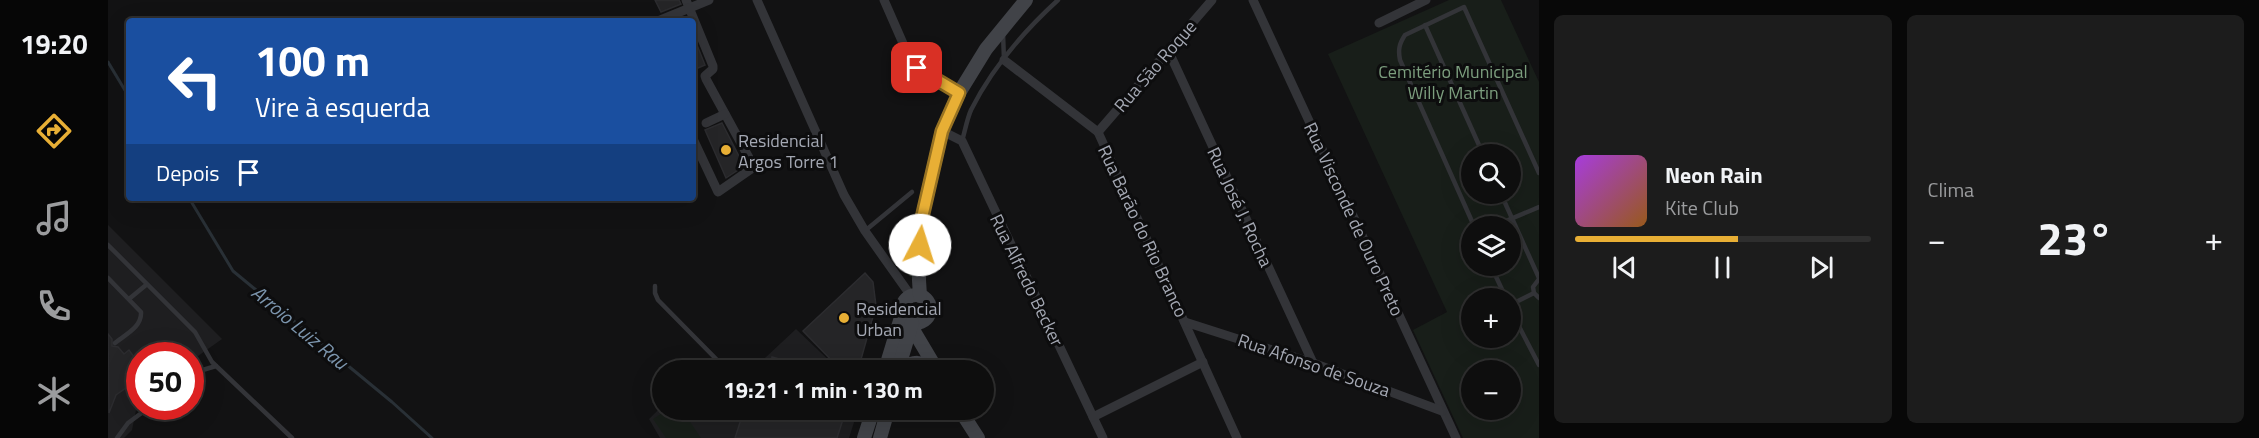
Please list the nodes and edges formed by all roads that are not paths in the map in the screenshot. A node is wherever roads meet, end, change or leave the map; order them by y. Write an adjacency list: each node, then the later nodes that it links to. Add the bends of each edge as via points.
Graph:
1 (709, 0): 10 (street)
2 (757, 0): 33 (street, via 844,195)
3 (884, 0): 20 (street, via 917,68)
4 (1058, 0): 19 (lane, via 1032,24)
5 (1212, 0): 18 (street, Rua São Roque)
6 (1253, 0): 58 (street, Rua Visconde de Ouro Preto)
7 (1424, 0): 14 (street)
8 (1459, 0): 11 (lane)
9 (1024, 1): 17 (main road)
10 (688, 4): 12 (street); 13 (street)
11 (1464, 8): 16 (lane); 28 (lane)
12 (663, 18)
13 (694, 18)
14 (1379, 23)
15 (696, 24): 21 (street, via 713,66 705,76)
16 (1425, 25): 26 (lane); 31 (lane, via 1405,35 1398,51 1400,60)
17 (1002, 28): 19 (lane); 20 (main road)
18 (1168, 51): 24 (street, Rua São Roque); 54 (street, Rua José J. Rocha)
19 (1004, 60): 24 (street, Rua Barão do Rio Branco); 25 (lane, via 970,112)
20 (959, 93): 23 (main road)
21 (725, 114): 22 (street); 27 (street, via 754,168 718,192)
22 (706, 123)
23 (942, 131): 25 (street); 41 (main road, via 921,222)
24 (1098, 132): 46 (street, Rua Barão do Rio Branco)
25 (962, 141): 59 (street, Rua Alfredo Becker)
26 (1479, 144)
27 (696, 145)
28 (1539, 172)
29 (912, 192): 33 (lane)
30 (1539, 207): 32 (lane)
31 (1469, 216)
32 (1519, 216)
33 (865, 231): 41 (street)
34 (1521, 239): 37 (lane)
35 (108, 245): 38 (lane)
36 (108, 278): 43 (lane)
37 (1539, 279): 40 (lane)
38 (146, 285): 43 (lane); 56 (lane, via 195,332)
39 (655, 286): 49 (lane, via 658,300)
40 (1534, 293): 42 (lane); 44 (lane)
41 (916, 296): 45 (main road, via 904,301); 45 (main road, via 928,302 928,315)
42 (1539, 298)
43 (129, 299): 48 (lane, via 141,312 141,320)
44 (1521, 301)
45 (912, 319): 50 (main road); 51 (main road); 52 (main road, via 915,333)
46 (1185, 322): 53 (street, Rua Barão do Rio Branco); 54 (street, Rua Afonso de Souza)
47 (1521, 329): 55 (lane)
48 (115, 342)
49 (717, 360)
50 (890, 360)
51 (901, 360)
52 (931, 360)
53 (1203, 362): 59 (street); 70 (street, Rua Barão do Rio Branco)
54 (1313, 363): 58 (street, Rua Afonso de Souza)
55 (1539, 365)
56 (216, 366): 57 (lane); 65 (lane)
57 (204, 370)
58 (1442, 411): 71 (street, Rua Visconde de Ouro Preto)
59 (1093, 417): 69 (street, Rua Alfredo Becker)
60 (132, 420): 64 (lane)
61 (870, 420): 66 (main road)
62 (885, 420): 67 (main road)
63 (966, 420): 68 (main road)
64 (117, 438)
65 (292, 438)
66 (864, 438)
67 (880, 438)
68 (978, 438)
69 (1103, 438)
70 (1237, 438)
71 (1456, 438)

